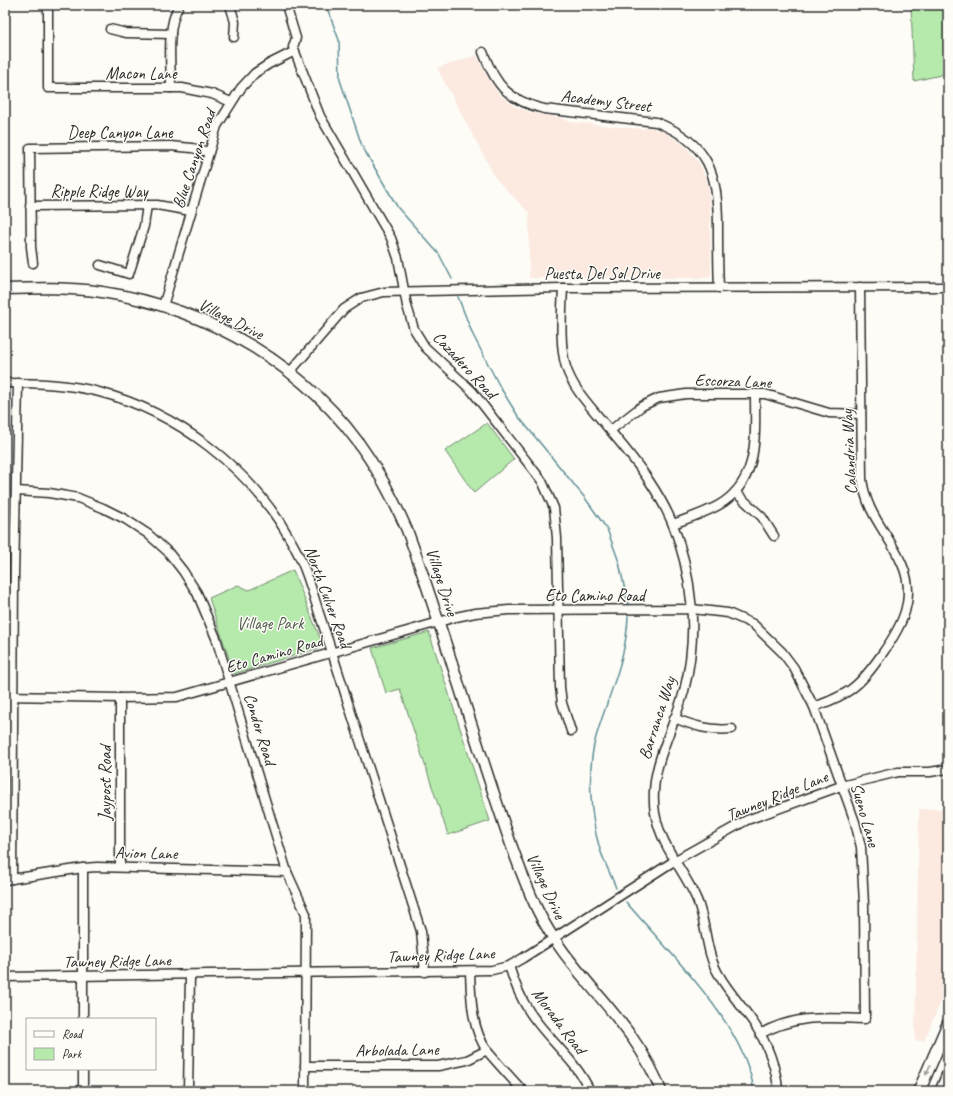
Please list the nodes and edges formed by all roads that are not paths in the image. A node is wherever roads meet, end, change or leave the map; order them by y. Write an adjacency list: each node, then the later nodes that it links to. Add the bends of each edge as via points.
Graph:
1 (48, 5): 10 (street, Macon Lane, via 48,88)
2 (179, 5): 6 (street, via 173,18)
3 (230, 5): 7 (street, via 235,22)
4 (286, 5): 8 (street, Cazadero Road, via 296,38 293,47)
5 (110, 29): 6 (street, via 126,33)
6 (171, 34): 10 (street)
7 (234, 37)
8 (295, 51): 11 (street, Blue Canyon Road, via 255,73); 23 (street, Cazadero Road, via 327,128 391,238 398,258)
9 (483, 52): 21 (street, Academy Street, via 496,81 516,100 544,109 656,122 674,129 698,149 709,165 718,199)
10 (171, 88): 11 (street, Macon Lane, via 198,90)
11 (231, 102): 12 (street, Blue Canyon Road, via 217,126)
12 (209, 152): 14 (street, Deep Canyon Lane, via 170,146 30,148); 15 (street, Blue Canyon Road)
13 (147, 205): 14 (street, Ripple Ridge Way); 15 (street, Ripple Ridge Way); 17 (street, via 144,226 129,274)
14 (30, 206): 16 (street)
15 (191, 211): 24 (street, Blue Canyon Road)
16 (33, 263)
17 (100, 265)
18 (860, 287): 19 (street, Puesta Del Sol Drive); 21 (street, Puesta Del Sol Drive); 29 (street, Calandria Way)
19 (948, 287)
20 (563, 288): 21 (street, Puesta Del Sol Drive); 23 (street, Puesta Del Sol Drive); 30 (street, Barranca Way, via 562,323 566,368 583,396)
21 (719, 288)
22 (5, 289): 24 (main road, Village Drive, via 55,288 101,292)
23 (404, 291): 25 (street, Puesta Del Sol Drive, via 372,294 351,303 336,316); 36 (street, Cazadero Road, via 412,324 425,347 472,391 547,489 554,508 556,526)
24 (163, 306): 25 (main road, Village Drive, via 199,318 234,335)
25 (290, 372): 37 (main road, Village Drive, via 349,430 385,484 407,530)
26 (5, 383): 27 (street, North Culver Road)
27 (18, 383): 31 (street); 38 (street, North Culver Road, via 74,387 125,400 185,430 220,456 260,495 291,539 305,568)
28 (755, 394): 29 (street, Escorza Lane, via 777,397 829,413); 30 (street, Escorza Lane, via 686,394 659,398 642,406); 32 (street, via 753,458 747,477)
29 (861, 414): 42 (street, Calandria Way, via 864,493 872,515 902,564 907,585 906,611 890,643 859,683 833,700)
30 (610, 430): 33 (street, Barranca Way, via 649,482)
31 (16, 491): 39 (street, Condor Road, via 78,498 103,508 148,534 184,571 197,593 216,638); 40 (street)
32 (735, 492): 33 (street, via 719,505); 34 (street, via 762,517)
33 (674, 524): 35 (street, Barranca Way, via 686,565)
34 (774, 536)
35 (692, 609): 36 (street, Eto Camino Road); 42 (street, Sueno Lane, via 728,613 753,624 782,652 794,668); 43 (street, Barranca Way, via 688,667 684,690)
36 (559, 610): 37 (street, Eto Camino Road, via 490,611); 45 (street, Cazadero Road, via 560,687 562,703)
37 (438, 622): 38 (street, Eto Camino Road); 53 (main road, Village Drive, via 513,853 537,910)
38 (332, 652): 39 (street, Eto Camino Road); 56 (street, North Culver Road, via 421,931)
39 (230, 682): 41 (street, Eto Camino Road, via 177,697); 51 (street, Condor Road)
40 (9, 696): 41 (street, Eto Camino Road); 52 (street)
41 (120, 698): 49 (street, Jaypost Road)
42 (814, 707): 47 (street, Sueno Lane)
43 (674, 718): 44 (street, via 711,730); 48 (street, Barranca Way, via 658,760 654,790 657,824)
44 (732, 729)
45 (571, 730)
46 (948, 769): 47 (street, Tawney Ridge Lane, via 898,772)
47 (841, 786): 48 (street, Tawney Ridge Lane, via 747,820); 63 (street, Sueno Lane, via 861,847 865,1018 801,1019 776,1026)
48 (674, 861): 53 (street, Tawney Ridge Lane); 63 (street, Barranca Way, via 698,901 709,951 718,973)
49 (120, 867): 50 (street, Avion Lane); 51 (street, Avion Lane)
50 (83, 868): 52 (street, Avion Lane); 59 (street)
51 (287, 872): 57 (street, Condor Road, via 306,914)
52 (8, 880)
53 (554, 938): 54 (street, Tawney Ridge Lane); 73 (main road, Village Drive, via 634,1039)
54 (509, 966): 55 (street, Tawney Ridge Lane); 72 (street, Morada Road, via 520,996 530,1012 564,1053)
55 (470, 971): 56 (street, Tawney Ridge Lane); 64 (street, via 473,1016)
56 (425, 972): 57 (street, Tawney Ridge Lane)
57 (305, 973): 58 (street, Tawney Ridge Lane); 65 (street, Condor Road)
58 (190, 975): 59 (street, Tawney Ridge Lane); 69 (street)
59 (83, 976): 60 (street, Tawney Ridge Lane); 61 (street)
60 (5, 977)
61 (83, 1018)
62 (948, 1024): 75 (highway, one-way to 75)
63 (760, 1034): 74 (street, Barranca Way, via 773,1065)
64 (487, 1050): 65 (street, Arbolada Lane, via 467,1060 438,1066); 71 (street)
65 (305, 1066): 70 (street, Condor Road)
66 (83, 1070): 68 (street)
67 (948, 1074): 76 (highway)
68 (82, 1091)
69 (188, 1091)
70 (305, 1091)
71 (523, 1091)
72 (590, 1091)
73 (661, 1091)
74 (778, 1091)
75 (920, 1091)
76 (941, 1091)

